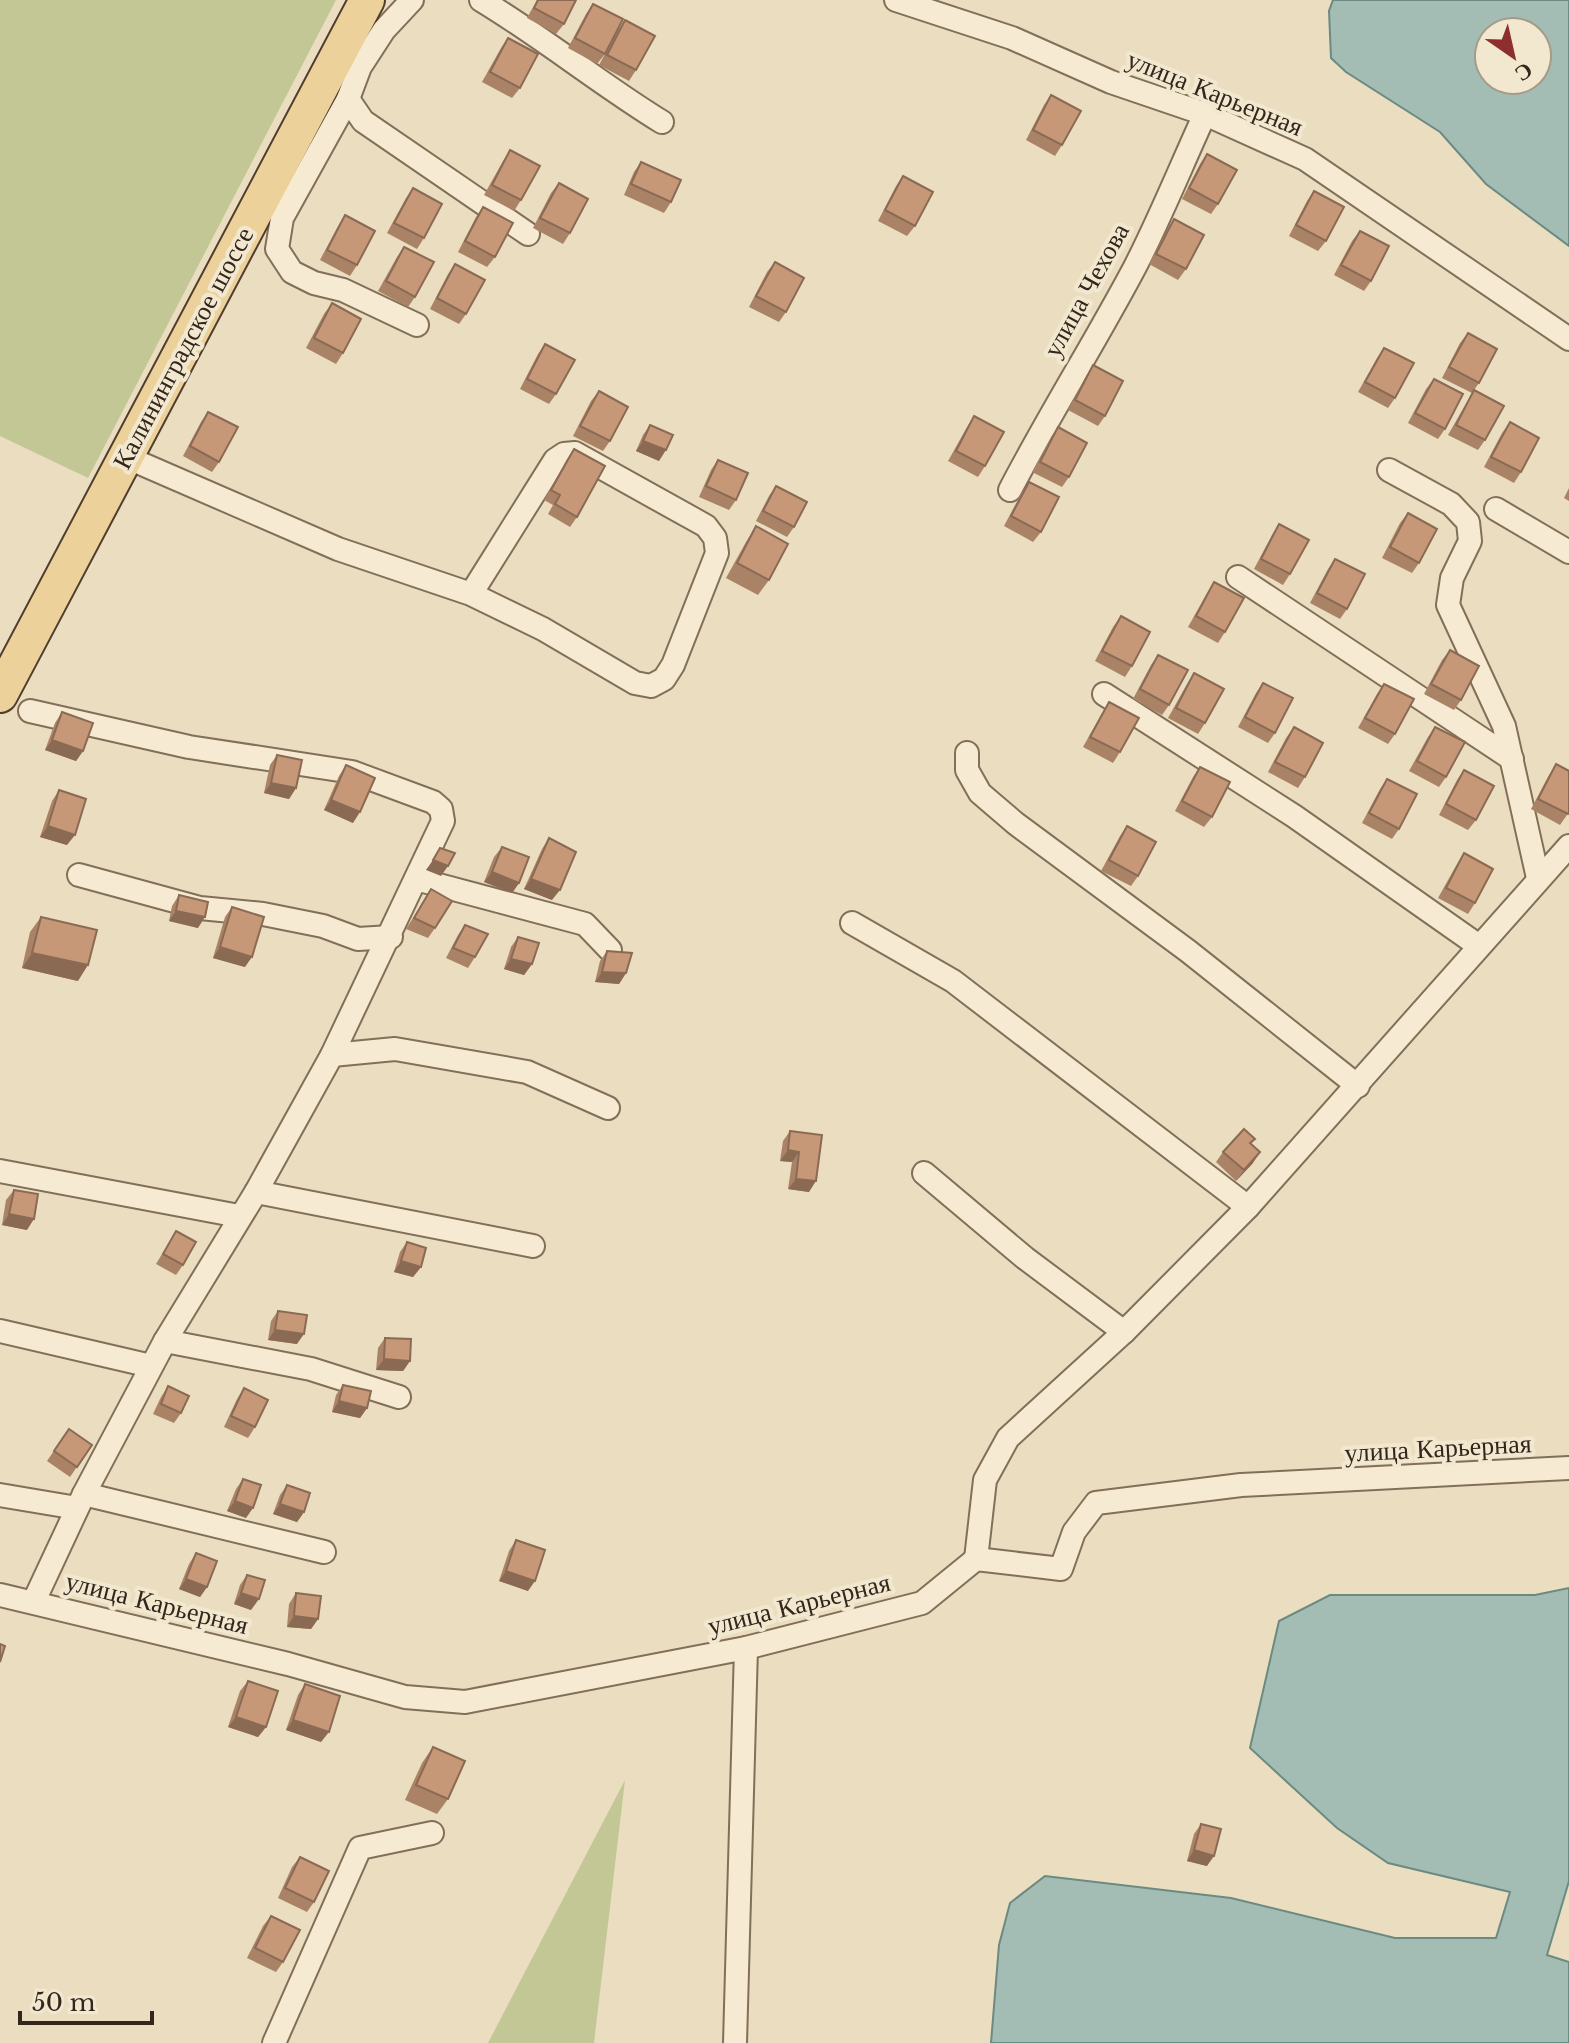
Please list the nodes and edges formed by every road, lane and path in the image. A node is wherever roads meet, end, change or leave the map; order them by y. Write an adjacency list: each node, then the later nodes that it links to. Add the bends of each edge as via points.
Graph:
1 (367, 0): 11 (main road, Калининградское шоссе)
2 (412, 0): 5 (street, via 376,42)
3 (481, 0): 7 (street)
4 (896, 0): 6 (street, улица Карьерная, via 1012,38 1111,82)
5 (348, 99): 8 (street, via 363,121); 9 (street, via 282,218 277,249 292,272)
6 (1205, 114): 10 (street, улица Карьерная, via 1305,159); 13 (street, улица Чехова, via 1137,261)
7 (662, 122)
8 (528, 234)
9 (417, 325)
10 (1569, 339)
11 (126, 457): 17 (street, via 338,549); 19 (main road, Калининградское шоссе)
12 (1389, 470): 21 (street, via 1451,504 1468,522 1470,541 1452,578 1448,605 1504,726)
13 (1010, 490)
14 (1496, 509): 15 (street)
15 (1569, 552)
16 (1238, 577): 21 (street)
17 (471, 594): 17 (street, via 555,460 564,454 575,453 706,526 715,538 717,553 673,665 651,686 635,683)
18 (1104, 694): 28 (street, via 1294,816)
19 (15, 703): 25 (street, via 189,747 352,772 433,802 443,821)
20 (967, 753): 31 (street, via 967,770 980,793 1015,823)
21 (1512, 759): 24 (street)
22 (1569, 846): 24 (street)
23 (79, 875): 27 (street, via 200,908 263,914 358,939)
24 (1538, 878): 28 (street)
25 (416, 879): 27 (street); 29 (street, via 585,924)
26 (852, 923): 36 (street, via 953,981)
27 (391, 937): 30 (street)
28 (1479, 946): 31 (street)
29 (610, 950)
30 (332, 1055): 32 (street, via 395,1049 527,1072); 35 (street)
31 (1358, 1086): 36 (street)
32 (608, 1108)
33 (0, 1171): 37 (street)
34 (924, 1173): 40 (street)
35 (256, 1192): 37 (street); 38 (street)
36 (1248, 1207): 40 (street)
37 (239, 1216): 41 (street)
38 (533, 1246)
39 (0, 1331): 42 (street)
40 (1124, 1332): 48 (street, via 1008,1438 985,1480)
41 (165, 1341): 42 (street); 43 (street, via 311,1369)
42 (151, 1366): 46 (street)
43 (399, 1397)
44 (1569, 1468): 48 (street, улица Карьерная, via 1241,1485 1096,1503 1074,1532 1061,1569)
45 (0, 1495): 46 (street)
46 (81, 1501): 47 (street); 50 (street)
47 (324, 1552)
48 (976, 1559): 51 (street, улица Карьерная, via 922,1603)
49 (0, 1595): 50 (street, улица Карьерная)
50 (34, 1601): 51 (street, улица Карьерная, via 405,1697 465,1702)
51 (746, 1648): 54 (street)
52 (432, 1833): 53 (street, via 360,1848)
53 (274, 2043)
54 (735, 2043)

